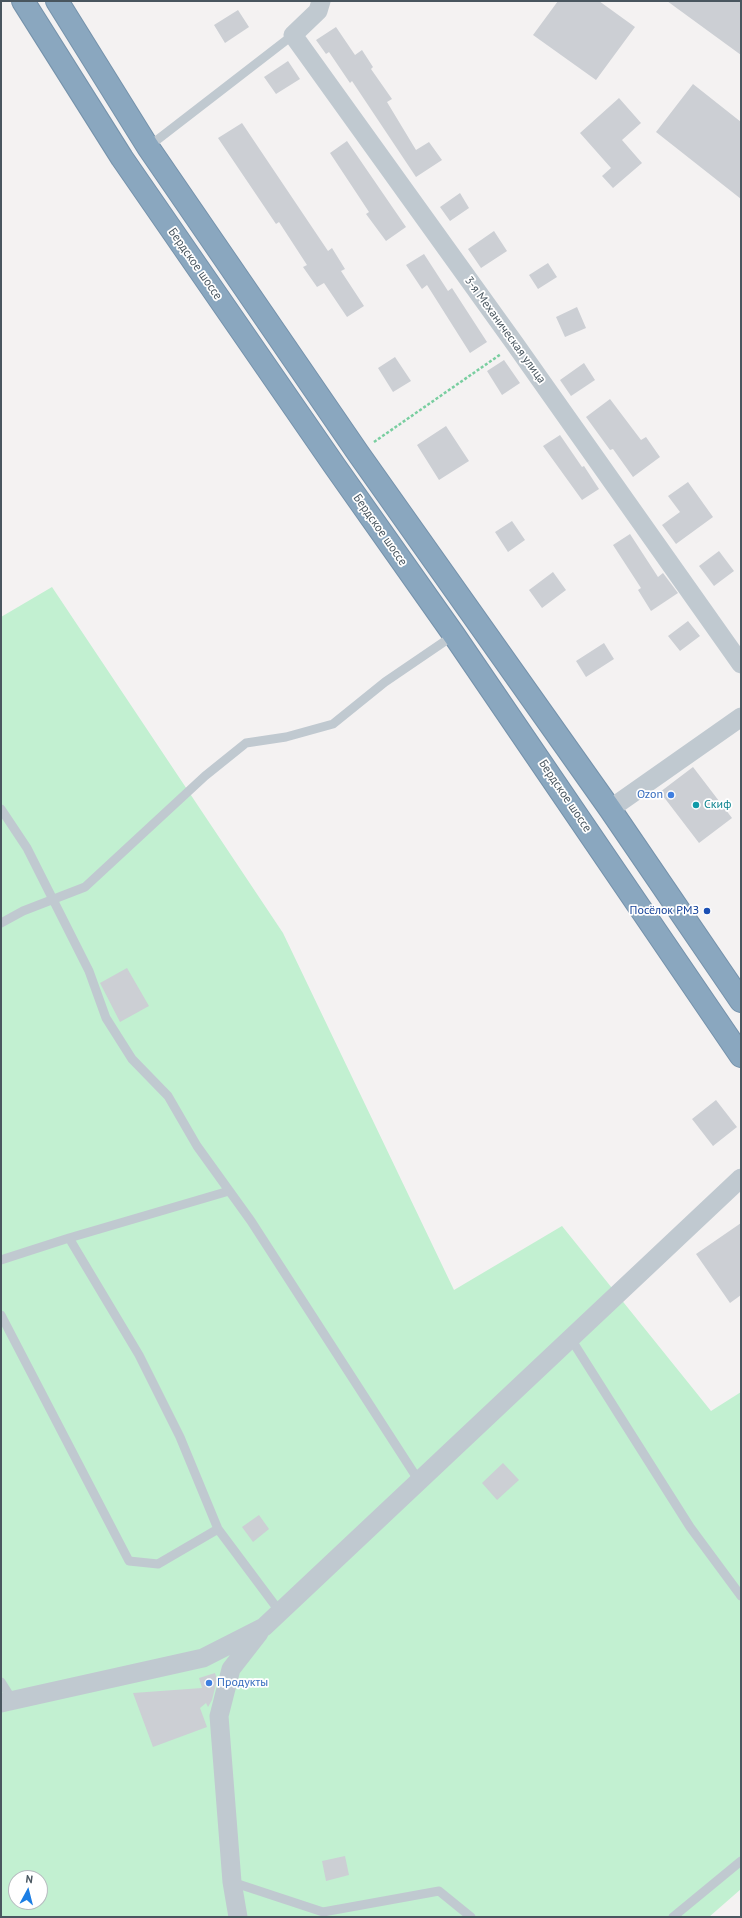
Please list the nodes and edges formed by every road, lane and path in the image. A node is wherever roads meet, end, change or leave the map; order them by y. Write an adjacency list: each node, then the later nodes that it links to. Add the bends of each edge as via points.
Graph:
1 (23, 1): 8 (highway, Бердское шоссе, via 122,158)
2 (57, 1): 5 (highway)
3 (321, 1): 4 (street, via 318,11)
4 (293, 35): 5 (lane); 6 (street, 3-я Механическая улица)
5 (148, 147): 7 (highway)
6 (515, 344): 7 (path); 9 (street, 3-я Механическая улица)
7 (358, 453): 11 (highway)
8 (454, 634): 13 (lane, via 385,682 333,724 286,737 246,743 205,776 85,887); 16 (highway, Бердское шоссе)
9 (741, 664)
10 (741, 717): 11 (street)
11 (610, 808): 15 (highway)
12 (1, 809): 13 (lane, via 27,848)
13 (53, 899): 14 (lane); 18 (lane, via 89,971 106,1018 132,1059 168,1096 197,1146)
14 (1, 923)
15 (741, 1001)
16 (737, 1043)
17 (741, 1178): 22 (street)
18 (229, 1191): 19 (lane); 23 (lane, via 264,1240)
19 (69, 1238): 20 (lane); 24 (lane, via 140,1355 180,1437)
20 (1, 1260)
21 (1, 1314): 24 (lane, via 129,1561 158,1564)
22 (571, 1339): 23 (street); 25 (lane, via 690,1527)
23 (419, 1482): 26 (street)
24 (218, 1529): 26 (lane)
25 (741, 1596)
26 (280, 1612): 27 (street)
27 (264, 1627): 29 (street, via 203,1658); 31 (street, via 231,1668 218,1716)
28 (1, 1682): 29 (lane)
29 (7, 1702)
30 (741, 1861): 34 (lane)
31 (232, 1882): 32 (street); 33 (lane, via 323,1912 439,1891)
32 (238, 1917)
33 (471, 1917)
34 (672, 1917)

